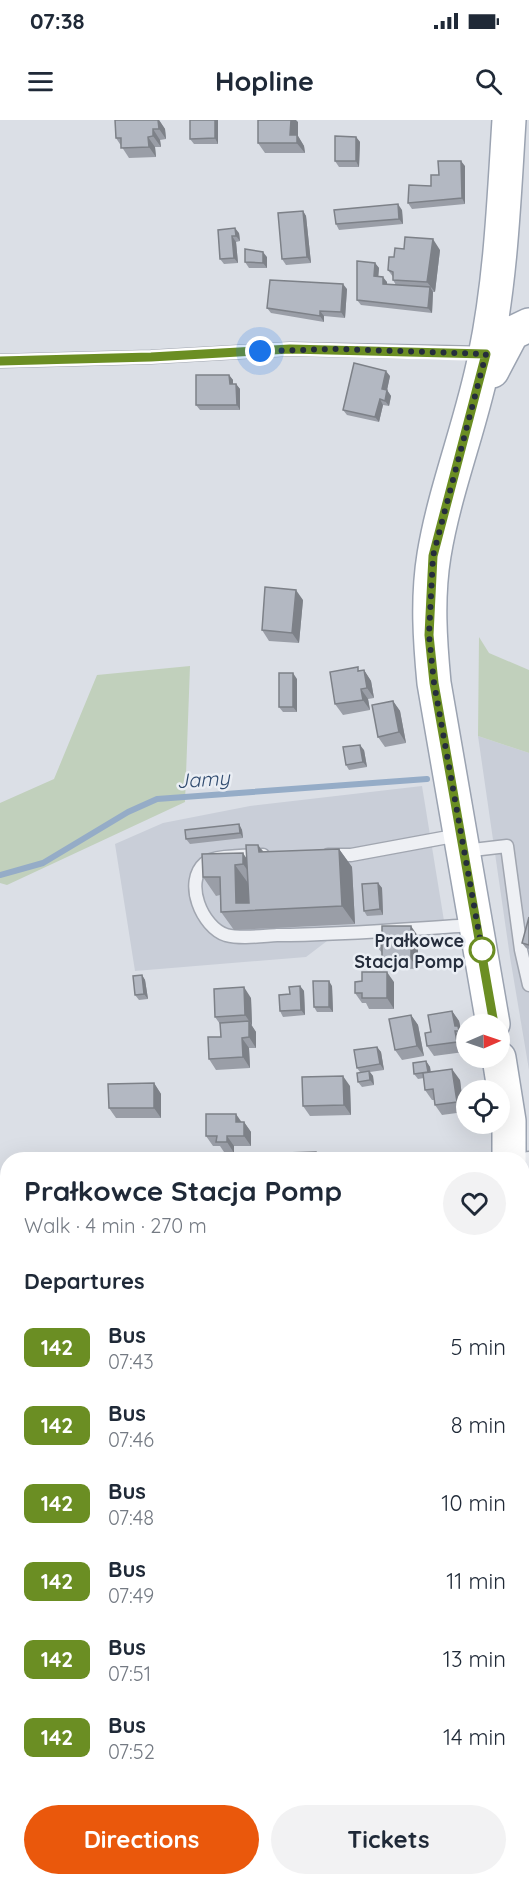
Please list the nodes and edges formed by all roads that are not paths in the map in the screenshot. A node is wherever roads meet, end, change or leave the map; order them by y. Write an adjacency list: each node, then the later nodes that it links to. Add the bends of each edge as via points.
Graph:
1 (509, 120): 2 (main road)
2 (493, 308): 3 (street, via 507,310); 4 (main road)
3 (529, 323): 6 (main road, via 512,333)
4 (486, 354): 5 (lane, via 290,349); 6 (main road)
5 (0, 361)
6 (470, 419): 7 (main road, via 433,556 429,635)
7 (463, 843): 9 (lane, via 351,855); 10 (main road); 11 (lane, via 507,846)
8 (281, 853): 10 (lane, via 205,862 197,874 195,889 202,913 212,926 226,934 248,936)
9 (313, 853)
10 (477, 925): 12 (main road)
11 (529, 985)
12 (492, 1014)
13 (500, 1068): 14 (main road)
14 (509, 1152)

